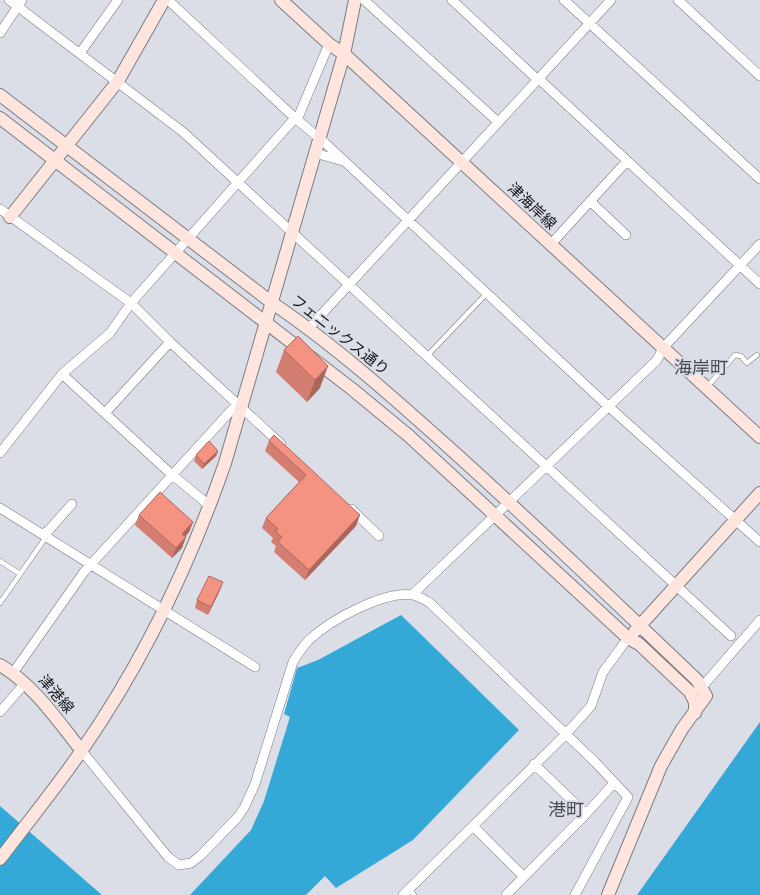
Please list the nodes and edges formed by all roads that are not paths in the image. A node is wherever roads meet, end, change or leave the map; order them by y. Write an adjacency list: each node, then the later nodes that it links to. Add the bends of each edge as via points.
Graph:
1 (8, 0): 11 (street)
2 (118, 0): 15 (street)
3 (166, 0): 19 (street); 22 (street)
4 (281, 0): 14 (street, 津海岸線)
5 (355, 0): 16 (street)
6 (452, 0): 18 (street)
7 (564, 0): 12 (street)
8 (611, 0): 12 (street)
9 (678, 0): 17 (street)
10 (367, 1): 23 (street)
11 (19, 3): 13 (street); 15 (street)
12 (590, 23): 18 (street); 31 (street)
13 (0, 34)
14 (329, 44): 16 (street, 津海岸線); 22 (street)
15 (80, 53): 19 (street)
16 (344, 54): 24 (street); 30 (street, 津海岸線)
17 (760, 76)
18 (538, 80): 23 (street); 28 (street)
19 (118, 81): 25 (street); 32 (street)
20 (0, 95): 25 (street, フェニックス通り)
21 (0, 118): 27 (street)
22 (296, 119): 24 (street); 32 (street)
23 (498, 122): 30 (street)
24 (318, 139): 26 (street); 29 (street)
25 (66, 146): 27 (street); 38 (street, フェニックス通り)
26 (315, 153): 29 (street); 36 (street)
27 (55, 160): 34 (street); 41 (street)
28 (627, 161): 33 (street); 42 (street)
29 (345, 162): 35 (street)
30 (461, 162): 35 (street); 39 (street, 津海岸線)
31 (760, 179)
32 (238, 181): 36 (street); 38 (street)
33 (590, 201): 37 (street); 39 (street)
34 (5, 213): 47 (street)
35 (408, 221): 43 (street); 45 (street)
36 (292, 231): 43 (street); 46 (street)
37 (626, 235)
38 (188, 238): 41 (street); 46 (street, フェニックス通り)
39 (550, 244): 51 (street, 津海岸線)
40 (760, 245): 42 (street)
41 (175, 254): 47 (street); 48 (street)
42 (740, 266): 44 (street); 51 (street)
43 (349, 284): 49 (street); 53 (street)
44 (760, 284)
45 (486, 294): 53 (lane); 57 (street)
46 (271, 302): 48 (street); 49 (street, フェニックス通り)
47 (130, 303): 50 (street); 54 (street, via 110,333)
48 (265, 323): 56 (street); 70 (street, via 409,436)
49 (309, 328): 66 (street, フェニックス通り)
50 (170, 342): 56 (street); 58 (street)
51 (664, 348): 55 (street, 津海岸線); 57 (street, via 657,360)
52 (757, 355): 55 (lane, via 747,363 735,355)
53 (427, 356): 62 (street)
54 (62, 374): 58 (street); 61 (street)
55 (706, 388): 59 (street, 津海岸線)
56 (239, 406): 60 (street); 63 (street); 68 (street)
57 (608, 406): 62 (street); 71 (street)
58 (105, 413): 63 (street)
59 (760, 437)
60 (285, 447)
61 (0, 454)
62 (546, 466): 66 (street); 78 (street)
63 (172, 474): 68 (street); 76 (street)
64 (760, 493): 71 (street)
65 (343, 502): 73 (street)
66 (509, 502): 70 (street); 83 (street, フェニックス通り)
67 (72, 504): 72 (street)
68 (210, 506): 81 (street)
69 (0, 508): 72 (street)
70 (494, 514): 79 (street); 85 (street)
71 (735, 521): 74 (street); 78 (street)
72 (44, 536): 76 (street); 77 (lane)
73 (379, 536)
74 (760, 542)
75 (0, 561): 77 (lane)
76 (90, 564): 81 (street); 88 (street)
77 (20, 574): 80 (lane)
78 (676, 586): 83 (street); 84 (street)
79 (412, 594): 93 (street, via 430,603); 94 (street, via 379,599 352,612 325,627 300,650 293,662 251,795 237,818 191,863 179,865 168,858)
80 (0, 603)
81 (165, 610): 87 (street); 94 (street)
82 (760, 620): 90 (street)
83 (640, 626): 85 (street); 90 (street, フェニックス通り)
84 (731, 636)
85 (628, 638): 92 (street, via 639,644 690,692 695,702); 93 (street, via 603,672 591,706)
86 (0, 665): 88 (street, 津港線)
87 (254, 667)
88 (13, 673): 89 (street, 津港線)
89 (25, 683): 91 (street); 94 (street, 津港線)
90 (702, 687): 92 (street, via 706,696)
91 (0, 712)
92 (695, 713): 104 (street, via 661,766)
93 (564, 735): 95 (street); 96 (street)
94 (82, 751): 99 (street)
95 (534, 764): 97 (street); 98 (street)
96 (614, 783): 97 (street); 103 (street, via 628,797)
97 (586, 814): 100 (street)
98 (473, 826): 100 (street); 101 (street)
99 (0, 859)
100 (524, 876): 102 (street)
101 (409, 893)
102 (506, 895)
103 (575, 895)
104 (608, 895)

